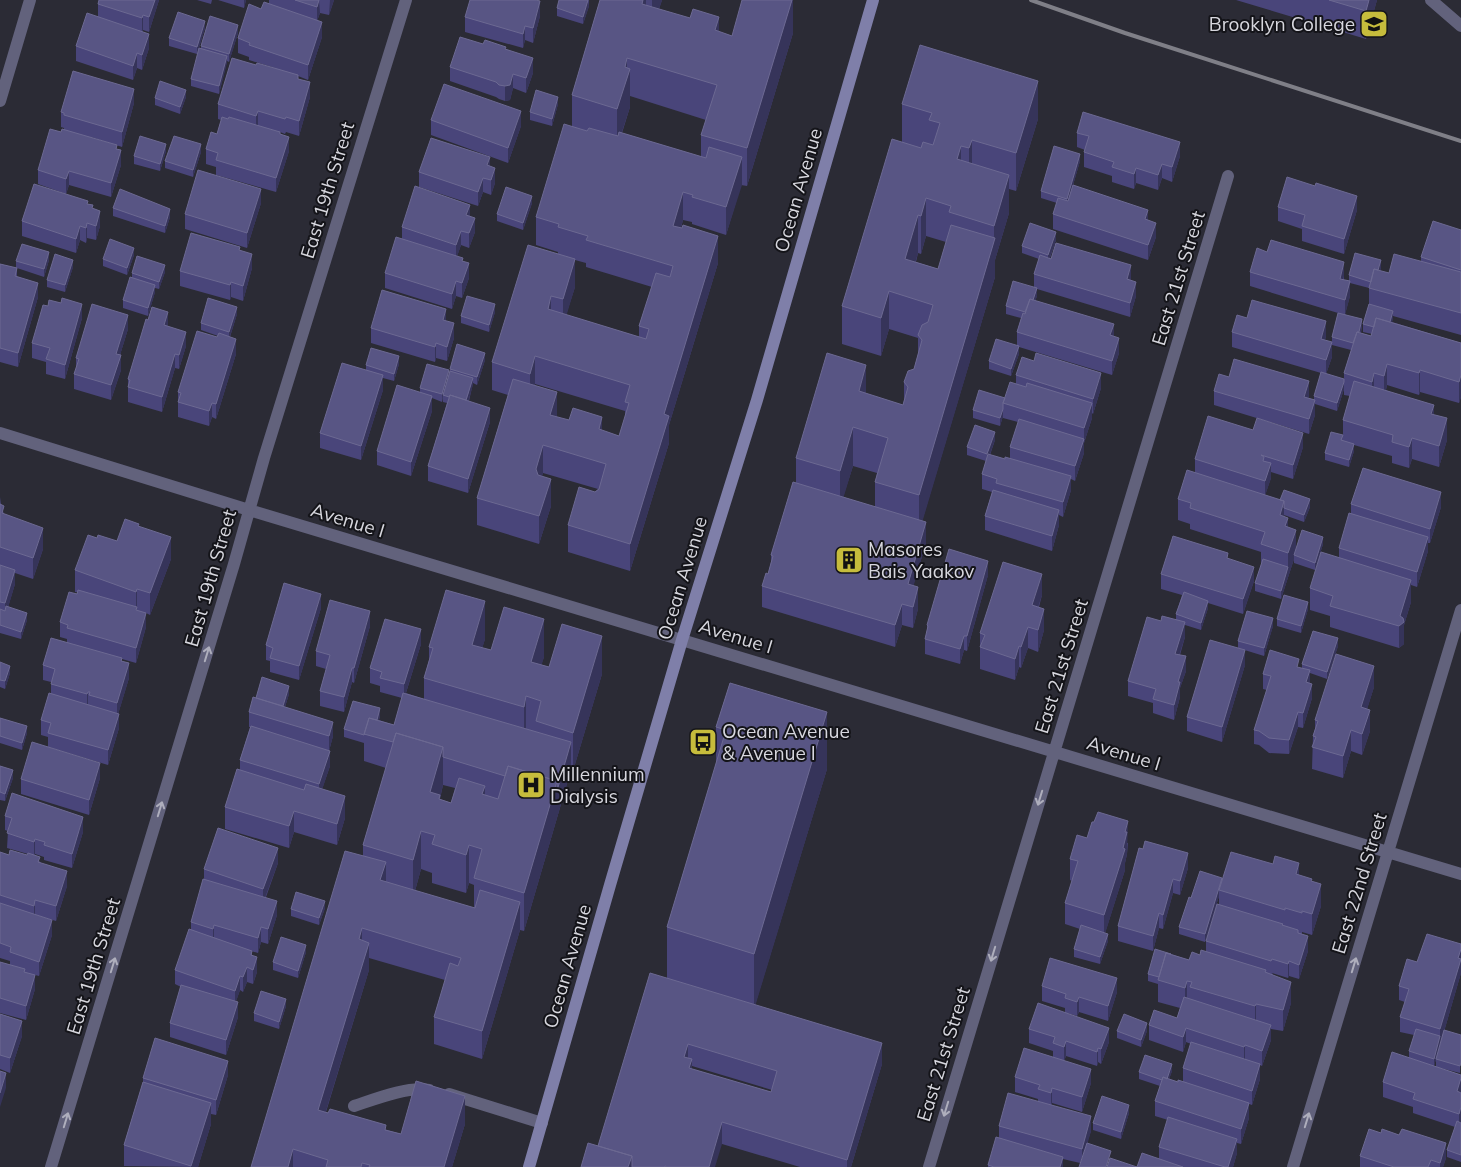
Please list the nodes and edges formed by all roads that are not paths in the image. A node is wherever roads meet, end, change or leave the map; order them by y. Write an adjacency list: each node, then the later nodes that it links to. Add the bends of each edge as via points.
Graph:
1 (30, 0): 6 (street)
2 (406, 0): 9 (street, East 19th Street)
3 (873, 0): 11 (main road, Ocean Avenue, via 757,400)
4 (1431, 0): 5 (street)
5 (1461, 26)
6 (0, 101)
7 (1228, 176): 12 (street, East 21st Street)
8 (0, 433): 9 (street, Avenue I)
9 (249, 510): 11 (street, Avenue I); 17 (street, East 19th Street, one-way to 9)
10 (1461, 610): 13 (street, East 22nd Street)
11 (682, 640): 12 (street, Avenue I); 16 (main road, Ocean Avenue)
12 (1055, 752): 13 (street, Avenue I); 19 (street, East 21st Street, one-way to 19)
13 (1388, 852): 14 (street, Avenue I); 20 (street, East 22nd Street, one-way to 13)
14 (1461, 874)
15 (354, 1106): 16 (street, via 384,1096 424,1089)
16 (542, 1123): 18 (main road, Ocean Avenue)
17 (51, 1167)
18 (529, 1167)
19 (928, 1167)
20 (1293, 1167)

